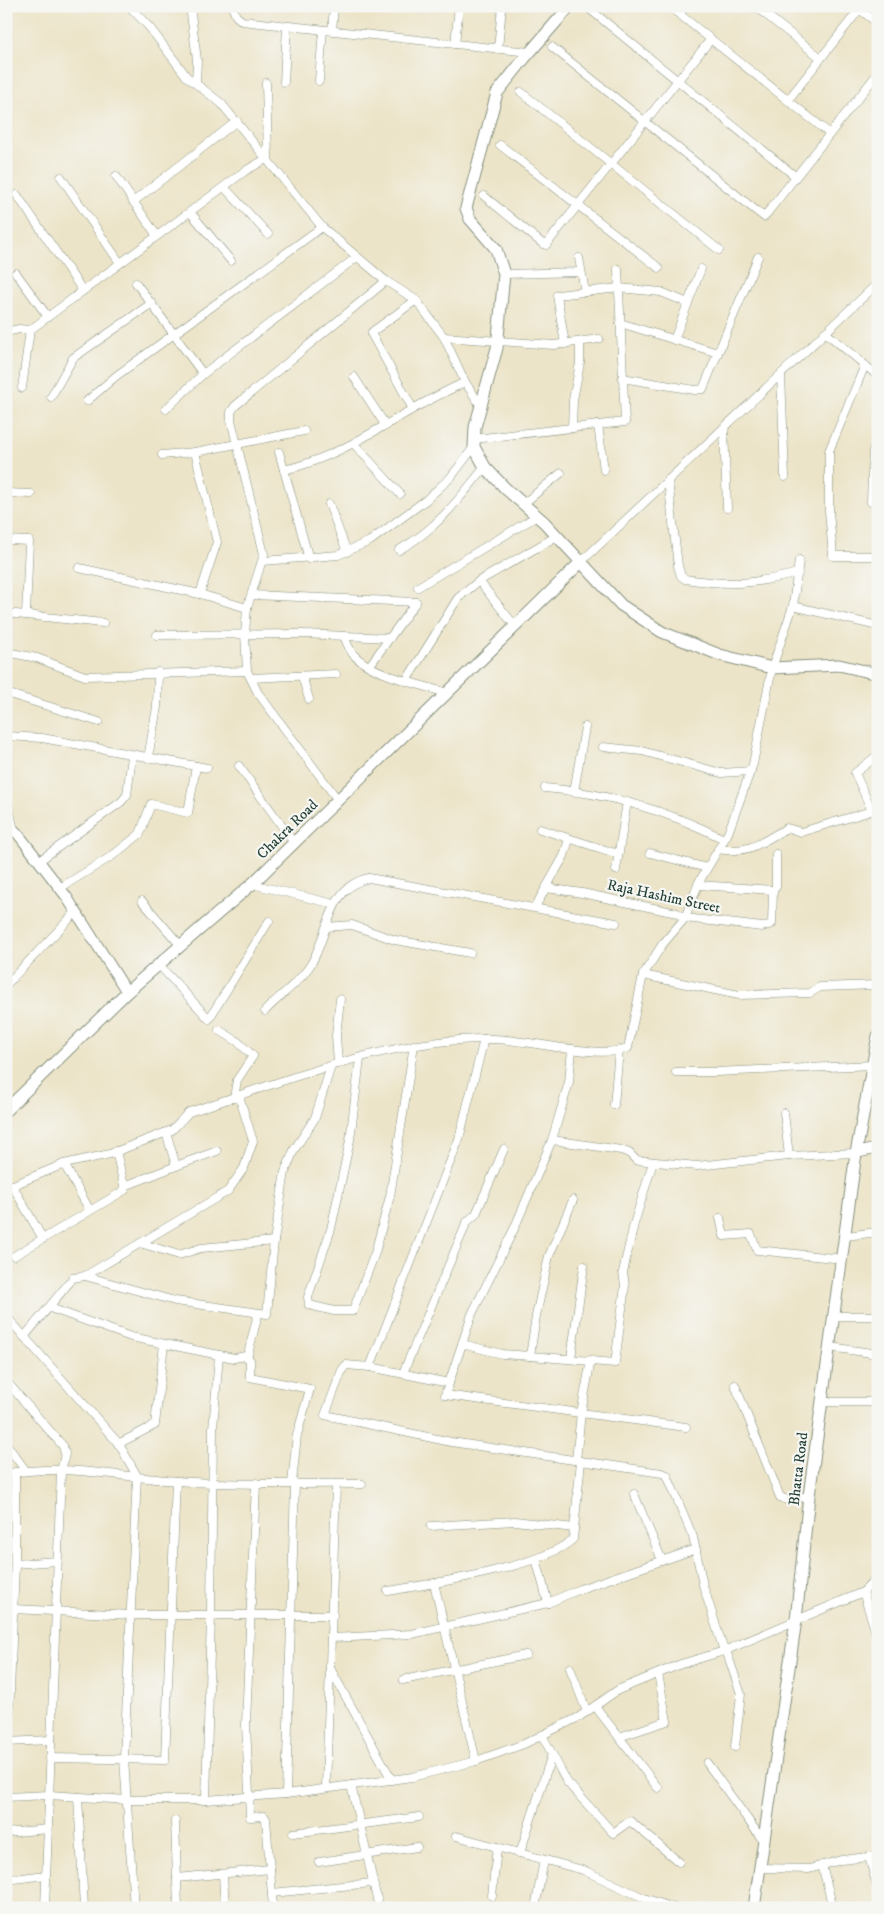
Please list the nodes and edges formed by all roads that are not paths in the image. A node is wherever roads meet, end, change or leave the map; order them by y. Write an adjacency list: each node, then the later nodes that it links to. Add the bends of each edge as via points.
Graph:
1 (128, 6): 27 (street)
2 (190, 6): 27 (street, via 197,60)
3 (232, 6): 15 (street, via 242,21)
4 (334, 6): 16 (street)
5 (459, 6): 18 (street)
6 (502, 6): 20 (street)
7 (570, 6): 21 (main road)
8 (669, 6): 13 (street)
9 (686, 6): 13 (street)
10 (755, 6): 22 (street)
11 (587, 7): 25 (street)
12 (860, 8): 14 (street); 22 (street)
13 (679, 14): 17 (street)
14 (878, 23)
15 (287, 26): 16 (street); 26 (street)
16 (328, 31): 18 (street); 24 (street)
17 (711, 39): 25 (street); 30 (street)
18 (455, 44): 20 (street)
19 (552, 47): 32 (street)
20 (498, 49): 21 (street)
21 (529, 52): 60 (main road, via 497,93 466,208 470,219 496,249)
22 (821, 58): 30 (street)
23 (878, 73): 33 (street)
24 (319, 81)
25 (678, 81): 32 (street); 38 (street)
26 (284, 82)
27 (196, 83): 31 (street)
28 (266, 83): 35 (street)
29 (522, 92): 36 (street)
30 (788, 100): 33 (street)
31 (237, 121): 35 (street); 43 (street)
32 (645, 122): 36 (street); 38 (street, via 764,217)
33 (829, 133): 38 (street)
34 (500, 145): 44 (street)
35 (268, 158): 40 (street); 46 (street)
36 (611, 164): 44 (street); 49 (street)
37 (116, 176): 43 (street)
38 (795, 176)
39 (61, 177): 54 (street)
40 (224, 186): 45 (street); 47 (street)
41 (17, 195): 65 (street)
42 (484, 196): 44 (street, via 546,245)
43 (133, 202): 48 (street)
44 (578, 205): 55 (street)
45 (190, 212): 48 (street); 53 (street)
46 (322, 227): 50 (street); 75 (street)
47 (268, 234)
48 (157, 236): 54 (street)
49 (719, 250)
50 (357, 257): 61 (street); 84 (street)
51 (758, 257): 82 (street)
52 (579, 258): 58 (street)
53 (231, 261)
54 (120, 264): 65 (street)
55 (659, 268)
56 (618, 269): 64 (street)
57 (701, 269): 69 (street)
58 (581, 272): 60 (street); 66 (street)
59 (16, 274): 70 (street)
60 (504, 274): 78 (main road)
61 (386, 281): 67 (street); 103 (street, via 235,406 231,412)
62 (136, 283): 68 (street)
63 (878, 283): 74 (street)
64 (619, 288): 66 (street); 69 (street, via 662,292); 71 (street)
65 (83, 291): 70 (street)
66 (585, 292): 81 (street, via 557,295)
67 (416, 300): 76 (street); 95 (street, via 372,332)
68 (152, 303): 75 (street); 91 (street, via 73,358)
69 (688, 303): 79 (street)
70 (48, 317): 72 (street)
71 (620, 323): 79 (street); 88 (street)
72 (30, 330): 73 (street); 90 (street)
73 (6, 332)
74 (826, 332): 83 (street); 85 (street)
75 (175, 334): 84 (street); 92 (street)
76 (444, 336): 78 (street); 89 (street)
77 (599, 339): 80 (street)
78 (498, 340): 81 (street); 93 (main road)
79 (674, 340): 82 (street)
80 (580, 342): 81 (street); 98 (street)
81 (565, 344)
82 (718, 353): 88 (street, via 703,389)
83 (865, 365): 87 (street); 126 (street, via 829,451 829,512 833,556)
84 (203, 374): 94 (street)
85 (780, 375): 99 (street); 112 (street)
86 (354, 376): 97 (street)
87 (878, 376)
88 (622, 378): 96 (street, via 625,422)
89 (465, 382): 93 (street); 95 (street)
90 (22, 388)
91 (51, 397)
92 (87, 401)
93 (481, 406): 102 (main road)
94 (166, 409)
95 (413, 409): 97 (street)
96 (598, 425): 98 (street); 110 (street)
97 (386, 426): 104 (street)
98 (572, 428): 102 (street)
99 (724, 428): 113 (street); 120 (street)
100 (304, 432): 103 (street)
101 (878, 439): 117 (street, via 873,451)
102 (474, 443): 108 (main road); 125 (street, via 451,477 426,500 370,541)
103 (237, 444): 105 (street); 129 (street)
104 (354, 444): 109 (street, via 309,464); 116 (street)
105 (195, 452): 107 (street); 135 (street, via 217,542)
106 (279, 452): 109 (street)
107 (162, 455)
108 (485, 467): 119 (main road); 124 (street, via 440,522)
109 (284, 470): 127 (street)
110 (604, 470)
111 (561, 473): 119 (street)
112 (785, 477)
113 (668, 480): 130 (street); 132 (street, via 678,566 685,579 724,585 763,582)
114 (6, 493): 115 (street)
115 (31, 494)
116 (400, 494)
117 (871, 502)
118 (329, 504): 125 (street)
119 (523, 504): 121 (main road)
120 (727, 508)
121 (537, 516): 122 (main road); 134 (street)
122 (557, 536): 130 (main road); 133 (street)
123 (6, 540): 140 (street, via 28,541)
124 (399, 550)
125 (347, 552): 127 (street)
126 (878, 556)
127 (309, 559): 129 (street)
128 (799, 560): 132 (street)
129 (263, 561): 136 (street)
130 (582, 561): 142 (main road, Chakra Road); 150 (main road, via 621,605 662,632 720,655)
131 (79, 568): 135 (street)
132 (798, 573): 137 (street)
133 (479, 581): 142 (street); 157 (street, via 458,598)
134 (418, 587)
135 (200, 594): 138 (street)
136 (252, 596): 138 (street); 147 (street, via 416,602)
137 (793, 606): 143 (street); 150 (street)
138 (247, 608): 144 (street)
139 (6, 613): 140 (street)
140 (26, 615): 141 (street)
141 (102, 623)
142 (515, 626): 159 (main road, Chakra Road)
143 (878, 626)
144 (245, 634): 145 (street); 146 (street); 151 (street)
145 (157, 635)
146 (344, 636): 147 (street); 149 (street, via 352,653)
147 (390, 638): 149 (street)
148 (6, 652): 152 (street, via 37,658 85,676 115,677 124,673)
149 (370, 665): 157 (street)
150 (772, 668): 154 (main road, via 839,665); 171 (street)
151 (247, 670): 152 (street); 156 (street)
152 (158, 672): 167 (street, via 157,706)
153 (336, 674): 155 (street)
154 (878, 674)
155 (302, 676): 156 (street); 160 (street)
156 (251, 678): 175 (street, via 258,693)
157 (406, 681): 159 (street)
158 (6, 693): 161 (street)
159 (447, 693): 175 (main road, Chakra Road)
160 (310, 699)
161 (99, 722)
162 (585, 727): 173 (street)
163 (6, 736): 166 (street, via 42,738)
164 (603, 747): 171 (street, via 650,752 721,773)
165 (878, 755): 177 (street, via 855,774)
166 (132, 756): 167 (street); 187 (street, via 127,795 121,802)
167 (148, 758): 168 (street)
168 (196, 766): 170 (street); 192 (street, via 188,813 151,804 140,834 112,856)
169 (239, 766): 182 (street)
170 (206, 768)
171 (751, 771): 181 (street)
172 (545, 788): 173 (street)
173 (574, 792): 176 (street)
174 (6, 797): 179 (street)
175 (338, 800): 182 (main road, Chakra Road)
176 (627, 802): 181 (street, via 696,825); 185 (street)
177 (875, 810): 183 (street, via 801,832 787,828 738,852)
178 (540, 829): 180 (street)
179 (10, 830): 187 (street)
180 (569, 839): 185 (street); 193 (street, via 564,856)
181 (724, 839): 183 (street)
182 (294, 843): 190 (main road, Chakra Road)
183 (718, 849): 188 (street)
184 (650, 853): 188 (street)
185 (618, 854): 189 (street)
186 (776, 854): 194 (street, via 776,887)
187 (39, 860): 192 (street)
188 (707, 868): 191 (street)
189 (616, 870)
190 (252, 884): 196 (street); 203 (main road, Chakra Road)
191 (698, 885): 194 (street); 199 (street)
192 (60, 888): 198 (street)
193 (546, 888): 197 (street); 199 (street, Raja Hashim Street, via 677,913)
194 (773, 890): 199 (street, Raja Hashim Street, via 772,924 762,927)
195 (142, 901): 203 (street)
196 (334, 904): 197 (street, via 350,885 369,878); 202 (street)
197 (534, 907): 201 (street)
198 (76, 912): 207 (street); 209 (street)
199 (685, 918): 206 (street)
200 (269, 921): 205 (street, via 208,1019)
201 (616, 923)
202 (327, 927): 204 (street, via 352,925 395,940); 211 (street, via 312,963)
203 (181, 946): 205 (main road, Chakra Road)
204 (470, 953)
205 (159, 965): 209 (main road, Chakra Road)
206 (643, 975): 208 (street, via 739,995 810,993 820,987); 217 (street, via 630,1045)
207 (6, 985)
208 (878, 985)
209 (127, 992): 224 (main road, Chakra Road)
210 (340, 999): 219 (street)
211 (265, 1011)
212 (219, 1030): 222 (street, via 253,1056 237,1080)
213 (878, 1036): 220 (main road, Bhatta Road)
214 (484, 1039): 215 (street); 216 (street, via 532,1041); 266 (street, via 459,1139)
215 (414, 1045): 218 (street); 218 (street, via 390,1196 375,1253 353,1312 345,1312 309,1306 308,1297 333,1220 350,1140)
216 (572, 1049): 217 (street, via 592,1052); 227 (street, via 569,1082)
217 (619, 1050): 223 (street)
218 (360, 1059): 219 (street)
219 (335, 1065): 222 (street); 245 (street, via 315,1118 294,1150 285,1172)
220 (873, 1065): 221 (street); 232 (main road, Bhatta Road)
221 (676, 1072)
222 (236, 1097): 226 (street, via 189,1112); 246 (street, via 253,1141 244,1168 228,1191)
223 (614, 1105)
224 (6, 1110)
225 (784, 1113): 233 (street)
226 (166, 1132): 231 (street); 236 (street)
227 (552, 1140): 234 (street, via 621,1150 633,1159); 258 (street, via 514,1230 472,1314)
228 (504, 1148): 267 (street, via 476,1214 467,1222)
229 (878, 1148): 232 (street)
230 (217, 1151): 236 (street)
231 (116, 1152): 235 (street); 237 (street)
232 (856, 1153): 233 (street); 243 (main road, Bhatta Road)
233 (789, 1156): 234 (street, via 697,1166)
234 (653, 1162): 265 (street, via 623,1272 625,1286 615,1363)
235 (64, 1164): 238 (street); 240 (street)
236 (176, 1166): 237 (street)
237 (125, 1186): 240 (street, via 125,1190)
238 (9, 1187): 244 (street)
239 (573, 1200): 263 (street, via 549,1256)
240 (89, 1209): 244 (street)
241 (720, 1218): 248 (street, via 724,1236 751,1234 757,1250)
242 (878, 1232): 243 (street)
243 (846, 1236): 248 (main road, Bhatta Road)
244 (43, 1240): 247 (street)
245 (274, 1241): 246 (street, via 201,1248 179,1255); 252 (street, via 269,1308 267,1314)
246 (140, 1243): 250 (street)
247 (14, 1256)
248 (843, 1259): 254 (main road, Bhatta Road)
249 (584, 1266): 264 (street)
250 (85, 1276): 251 (street, via 74,1278); 252 (street, via 175,1301)
251 (50, 1308): 256 (street); 257 (street, via 131,1337)
252 (258, 1314): 262 (street)
253 (6, 1316): 256 (street)
254 (834, 1316): 255 (street); 259 (main road, Bhatta Road)
255 (878, 1316)
256 (24, 1337): 276 (street)
257 (164, 1344): 261 (street); 276 (street, via 155,1425)
258 (462, 1344): 263 (street, via 502,1354); 269 (street)
259 (830, 1346): 260 (street); 271 (main road, Bhatta Road)
260 (878, 1354)
261 (219, 1355): 262 (street); 284 (street, via 213,1428)
262 (246, 1356): 286 (street, via 250,1360 250,1377 310,1389 298,1435)
263 (530, 1356): 264 (street)
264 (571, 1358): 265 (street)
265 (591, 1360): 273 (street)
266 (370, 1367): 267 (street); 277 (street, via 346,1364 325,1415 451,1442)
267 (403, 1373): 269 (street)
268 (6, 1381): 278 (street, via 63,1446)
269 (449, 1383): 273 (street, via 445,1395)
270 (735, 1385): 290 (street, via 780,1497 787,1500)
271 (822, 1402): 272 (street); 290 (main road, Bhatta Road)
272 (878, 1402)
273 (581, 1413): 274 (street); 277 (street)
274 (686, 1427)
275 (6, 1444): 279 (street)
276 (118, 1444): 282 (street)
277 (578, 1461): 292 (street); 293 (street, via 667,1475)
278 (62, 1470): 279 (street); 282 (street); 296 (street)
279 (26, 1471): 280 (street)
280 (15, 1472): 281 (street); 297 (street)
281 (6, 1474)
282 (137, 1476): 283 (street); 305 (street)
283 (176, 1482): 284 (street); 306 (street)
284 (214, 1482): 285 (street); 307 (street)
285 (256, 1483): 286 (street); 308 (street)
286 (294, 1483): 287 (street); 310 (street)
287 (336, 1484): 288 (street); 309 (street)
288 (362, 1484)
289 (634, 1494): 295 (street)
290 (809, 1496): 311 (main road, Bhatta Road)
291 (431, 1526): 292 (street, via 515,1521)
292 (574, 1528): 294 (street, via 573,1539 563,1548)
293 (696, 1549): 295 (street); 316 (street, via 703,1584)
294 (536, 1559): 299 (street); 302 (street)
295 (662, 1560): 302 (street)
296 (58, 1561): 297 (street); 304 (street)
297 (15, 1564): 303 (street)
298 (878, 1577): 301 (street)
299 (434, 1583): 300 (street); 313 (street)
300 (388, 1591)
301 (863, 1592): 311 (street); 315 (street)
302 (548, 1604): 313 (street)
303 (14, 1609): 304 (street); 312 (street)
304 (55, 1611): 305 (street); 328 (street)
305 (132, 1614): 306 (street); 333 (street)
306 (172, 1615): 307 (street); 333 (street, via 165,1760)
307 (212, 1615): 308 (street); 346 (street)
308 (250, 1615): 310 (street); 344 (street, via 246,1724)
309 (333, 1615): 310 (street); 314 (street)
310 (290, 1616): 340 (street)
311 (796, 1620): 316 (street); 354 (main road, Bhatta Road)
312 (10, 1624): 324 (street)
313 (443, 1626): 314 (street, via 412,1634); 320 (street)
314 (332, 1638): 319 (street)
315 (878, 1639)
316 (725, 1650): 321 (street); 330 (street, via 741,1694)
317 (526, 1655): 320 (street)
318 (570, 1668): 325 (street)
319 (331, 1670): 336 (street); 338 (street)
320 (453, 1670): 322 (street); 334 (street)
321 (658, 1674): 323 (street, via 618,1690); 327 (street, via 667,1721)
322 (403, 1680)
323 (595, 1706): 325 (street); 327 (street)
324 (8, 1707): 329 (street)
325 (587, 1712): 326 (street)
326 (542, 1735): 331 (street); 334 (street)
327 (619, 1737): 339 (street)
328 (51, 1740): 329 (street); 332 (street)
329 (7, 1742)
330 (735, 1747)
331 (552, 1754): 357 (street); 363 (street, via 567,1782 613,1833 630,1821)
332 (50, 1758): 333 (street); 341 (street)
333 (124, 1759): 345 (street)
334 (476, 1761): 336 (street)
335 (707, 1763): 354 (street)
336 (392, 1780): 337 (street)
337 (351, 1785): 338 (street); 349 (street)
338 (326, 1788): 340 (street)
339 (658, 1788)
340 (286, 1794): 344 (street)
341 (49, 1795): 342 (street); 343 (street); 350 (street)
342 (6, 1797)
343 (78, 1797): 345 (street); 378 (street)
344 (248, 1798): 346 (street); 366 (street, via 250,1817 264,1816 266,1819)
345 (128, 1800): 346 (street); 379 (street)
346 (206, 1800)
347 (419, 1817): 349 (street)
348 (175, 1821): 369 (street)
349 (360, 1825): 352 (street); 358 (street)
350 (48, 1829): 351 (street); 367 (street)
351 (6, 1833)
352 (293, 1833)
353 (456, 1836): 356 (street)
354 (764, 1842): 365 (main road, Bhatta Road)
355 (417, 1847): 358 (street)
356 (497, 1847): 357 (street); 374 (street)
357 (520, 1853): 361 (street)
358 (366, 1854): 362 (street); 371 (street)
359 (878, 1856): 360 (street)
360 (869, 1857): 364 (street); 372 (street)
361 (544, 1860): 375 (street); 376 (street, via 583,1870)
362 (319, 1862)
363 (679, 1862)
364 (822, 1865): 365 (street, via 809,1869); 386 (street)
365 (761, 1868): 385 (main road, Bhatta Road)
366 (270, 1869): 368 (street); 373 (street)
367 (46, 1875): 370 (street); 377 (street)
368 (222, 1875): 369 (street); 381 (street)
369 (177, 1878): 380 (street)
370 (6, 1880)
371 (372, 1883): 373 (street); 383 (street)
372 (878, 1889)
373 (272, 1893): 382 (street)
374 (492, 1896)
375 (536, 1903)
376 (654, 1905): 384 (street)
377 (45, 1908)
378 (84, 1908)
379 (134, 1908)
380 (178, 1908)
381 (225, 1908)
382 (273, 1908)
383 (379, 1908)
384 (674, 1908)
385 (754, 1908)
386 (833, 1908)

